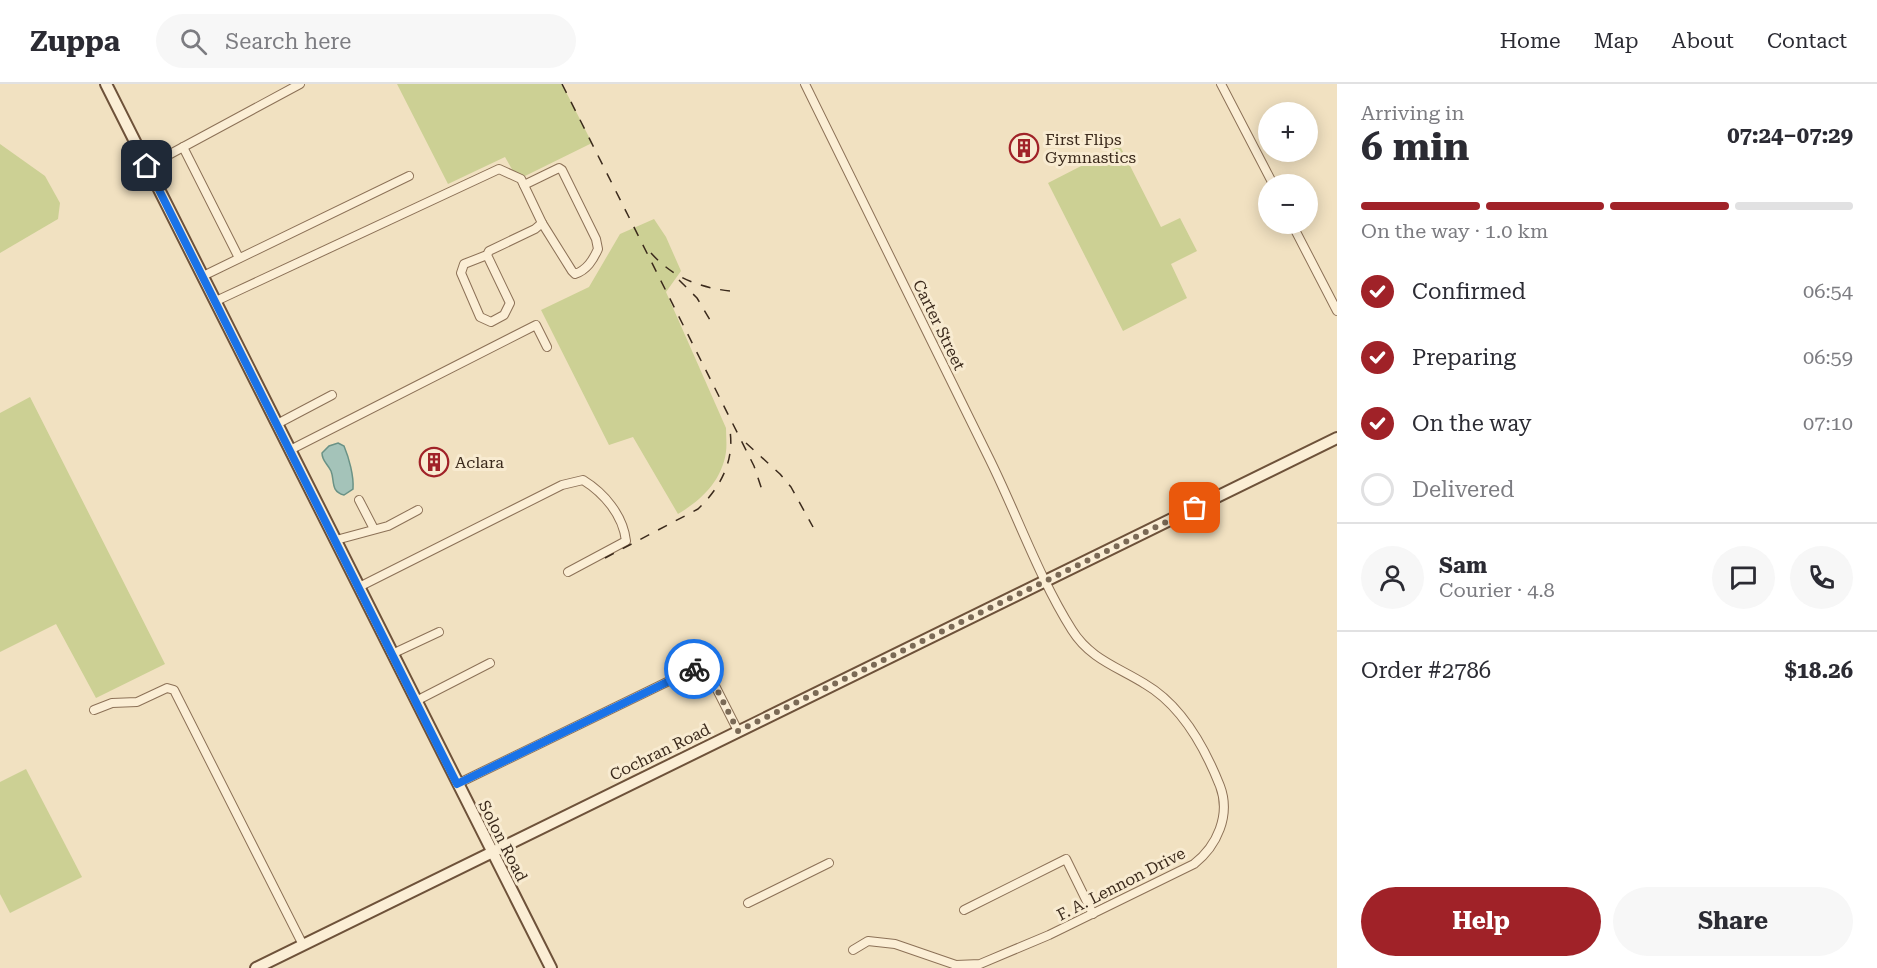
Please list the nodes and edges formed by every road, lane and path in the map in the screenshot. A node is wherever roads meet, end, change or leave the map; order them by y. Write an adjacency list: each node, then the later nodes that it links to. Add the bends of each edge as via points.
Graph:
1 (106, 84): 6 (street, Solon Road)
2 (300, 84): 5 (street)
3 (805, 84): 27 (street, Carter Street)
4 (1221, 84): 7 (street)
5 (183, 147): 6 (street); 13 (street)
6 (147, 166): 14 (street, Solon Road)
7 (1268, 174)
8 (409, 176): 13 (street)
9 (524, 185): 10 (street); 10 (street, via 562,170 596,239 598,249 586,268 575,274 572,271); 15 (street, via 521,179 499,169)
10 (542, 222): 12 (street)
11 (1297, 234): 16 (street)
12 (487, 255): 12 (street, via 510,303 504,315 491,322 480,317 461,273 464,264)
13 (239, 258): 14 (street)
14 (203, 276): 15 (street, Solon Road)
15 (216, 301): 19 (street, Solon Road)
16 (1337, 311)
17 (547, 347): 21 (street, via 536,325)
18 (332, 395): 19 (street)
19 (277, 424): 21 (street, Solon Road)
20 (1337, 438): 27 (street, Cochran Road)
21 (290, 450): 25 (street, Solon Road)
22 (359, 500): 24 (street)
23 (418, 510): 24 (street)
24 (374, 529): 25 (street)
25 (336, 540): 28 (street, Solon Road)
26 (568, 572): 28 (street, via 626,541 613,507 583,480 562,485)
27 (1046, 580): 34 (street, Cochran Road); 40 (street, F. A. Lennon Drive, via 1065,618 1087,649 1154,690 1184,719 1222,797 1222,823 1215,842 1202,857)
28 (359, 587): 30 (street, Solon Road)
29 (439, 632): 30 (street)
30 (392, 654): 32 (street, Solon Road)
31 (490, 663): 32 (street)
32 (416, 701): 35 (street, Solon Road)
33 (94, 710): 41 (street, via 112,703 137,702 167,688 174,690)
34 (738, 731): 35 (street, via 704,664); 36 (street, Cochran Road)
35 (457, 784): 36 (street, Solon Road)
36 (491, 852): 41 (street, Cochran Road); 44 (street, Solon Road)
37 (829, 863): 38 (street)
38 (748, 903)
39 (964, 910): 40 (street, via 1066,859)
40 (1093, 914): 42 (street, F. A. Lennon Drive, via 980,964 956,965 895,944 868,941)
41 (303, 945): 43 (street, Cochran Road)
42 (853, 950)
43 (256, 968)
44 (551, 968)

